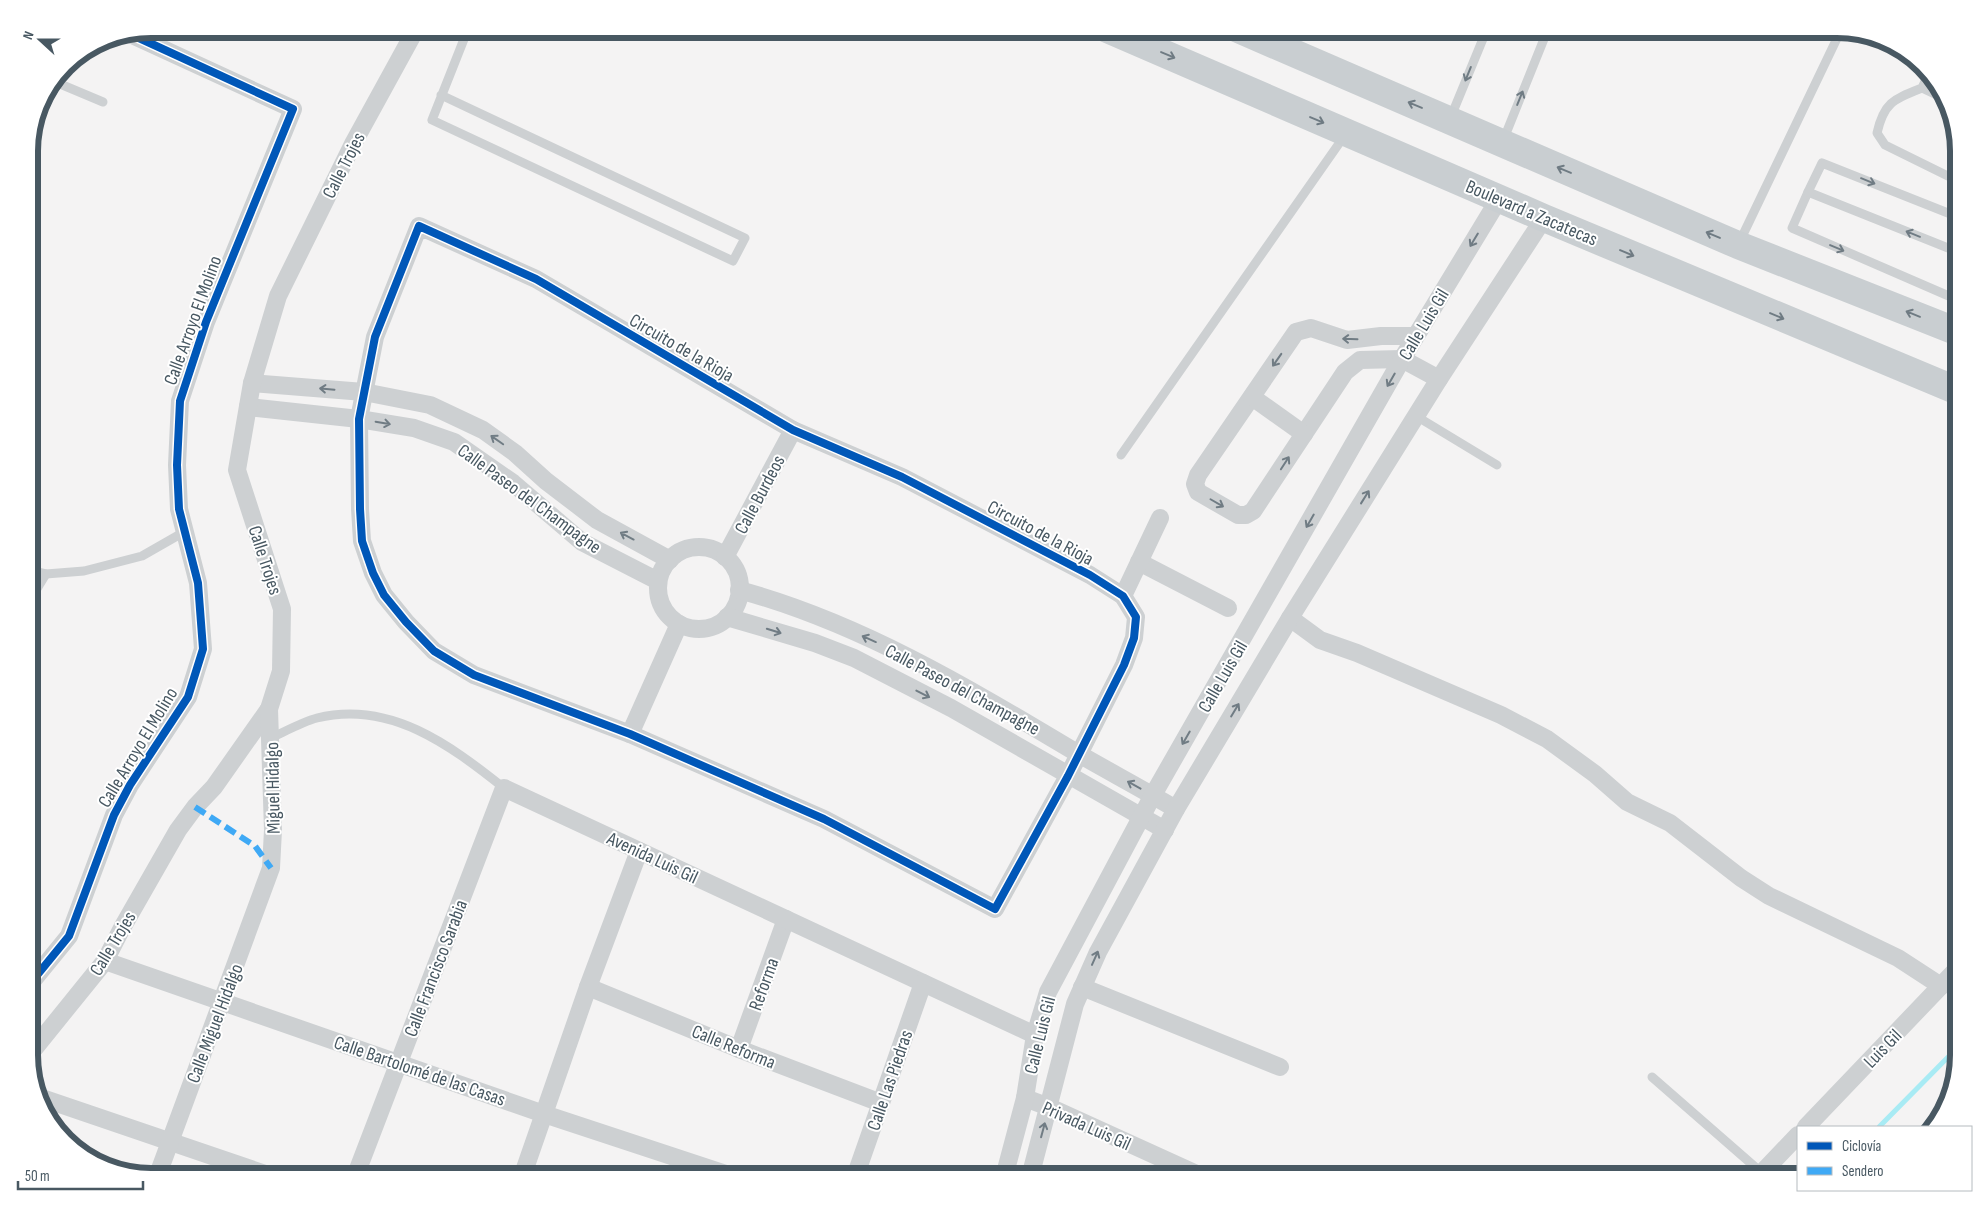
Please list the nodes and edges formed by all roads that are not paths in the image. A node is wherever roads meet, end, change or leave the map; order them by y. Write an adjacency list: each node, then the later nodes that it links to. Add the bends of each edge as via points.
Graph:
1 (140, 38): 42 (street, Calle Arroyo El Molino, via 293,109 206,322 180,401 177,465 179,509)
2 (411, 38): 30 (street, Calle Trojes, via 354,142 278,296)
3 (464, 38): 13 (lane)
4 (1128, 38): 16 (main road, Boulevard a Zacatecas, one-way to 16)
5 (1259, 38): 15 (main road, one-way to 5)
6 (1482, 38): 15 (lane, one-way to 15)
7 (1544, 38): 17 (lane, one-way to 7)
8 (1838, 38): 23 (lane)
9 (1925, 81): 11 (lane)
10 (60, 84): 14 (lane)
11 (1922, 88): 12 (lane); 18 (lane, via 1894,100 1880,118 1877,133 1885,145)
12 (1933, 93)
13 (441, 95): 13 (lane, via 432,120 733,260 745,238)
14 (103, 102)
15 (1450, 120): 17 (main road)
16 (1346, 132): 20 (main road, Boulevard a Zacatecas); 39 (lane)
17 (1502, 143): 23 (main road, one-way to 17)
18 (1949, 177)
19 (1808, 192): 21 (lane, one-way to 21, via 1822,163); 24 (lane, one-way to 19); 25 (lane, one-way to 25, via 1792,228)
20 (1499, 199): 22 (main road, Boulevard a Zacatecas); 27 (street, Calle Luis Gil, one-way to 27)
21 (1949, 213)
22 (1544, 218): 29 (street, Calle Luis Gil); 31 (main road, Boulevard a Zacatecas, one-way to 31)
23 (1738, 245): 26 (main road, one-way to 23)
24 (1949, 248)
25 (1949, 296)
26 (1949, 329)
27 (1416, 336): 28 (street, Calle Luis Gil); 33 (street, one-way to 33, via 1347,340 1311,328 1296,332)
28 (1402, 359): 29 (street); 38 (street, via 1360,360 1345,372); 62 (street, Calle Luis Gil, one-way to 62)
29 (1439, 379): 35 (street, Calle Luis Gil)
30 (252, 383): 32 (street, Calle Paseo del Champagne, one-way to 30); 34 (street, Calle Trojes)
31 (1949, 387)
32 (364, 392): 36 (street, Circuito de la Rioja); 37 (street, Circuito de la Rioja, via 375,337 419,226 536,279); 44 (street, Calle Paseo del Champagne, one-way to 32, via 597,520 483,430 430,405)
33 (1252, 397): 38 (street); 38 (street, one-way to 38, via 1198,475 1195,484 1198,492 1238,514 1246,515 1253,511)
34 (248, 406): 36 (street, Calle Paseo del Champagne); 56 (street, Calle Trojes, via 238,476 282,609 280,671)
35 (1416, 416): 40 (lane); 54 (street, Calle Luis Gil, one-way to 35)
36 (359, 419): 48 (street, Calle Paseo del Champagne, one-way to 48, via 414,428 454,442 513,483 582,542); 57 (street, Circuito de la Rioja, via 362,541 384,595 406,622 434,651 474,675)
37 (792, 430): 43 (street, Calle Burdeos); 51 (street, Circuito de la Rioja, via 902,477 1090,575)
38 (1304, 434)
39 (1121, 455)
40 (1496, 465)
41 (1160, 518): 45 (street)
42 (184, 532): 47 (lane, via 142,556 84,571); 70 (street, Calle Arroyo El Molino, via 198,583 203,648 188,697 114,815 69,936)
43 (725, 557): 44 (street, via 709,549 691,548); 50 (street, via 736,572)
44 (670, 560): 48 (street, via 662,569)
45 (1139, 562): 51 (street); 52 (street)
46 (38, 572): 47 (lane)
47 (46, 574): 49 (lane)
48 (658, 582): 55 (street, via 662,606)
49 (38, 587)
50 (740, 590): 53 (street, via 736,605); 59 (street, Calle Paseo del Champagne, one-way to 50, via 925,665 817,616)
51 (1122, 596): 59 (street, Circuito de la Rioja, via 1136,617 1134,638 1124,665)
52 (1228, 608)
53 (727, 617): 55 (street, via 704,629 691,629); 60 (street, Calle Paseo del Champagne, one-way to 60, via 816,643 854,658 951,708)
54 (1290, 618): 63 (street, Calle Luis Gil, one-way to 54); 73 (street, via 1320,640 1501,715 1547,739 1627,802 1670,824 1769,896 1898,958)
55 (679, 624): 57 (street)
56 (269, 708): 58 (street, Miguel Hidalgo); 69 (street, Calle Trojes, via 214,787 178,830)
57 (630, 734): 60 (street, Circuito de la Rioja, via 824,819 995,909)
58 (272, 738): 61 (lane, Avenida Luis Gil, via 315,718 369,714 406,724 436,739); 67 (street, Miguel Hidalgo)
59 (1079, 754): 60 (street, Circuito de la Rioja); 62 (street, Calle Paseo del Champagne, one-way to 59)
60 (1068, 776): 64 (street, Calle Paseo del Champagne)
61 (504, 788): 66 (street, Avenida Luis Gil); 80 (street, Calle Francisco Sarabia)
62 (1154, 795): 63 (street, Calle Paseo del Champagne); 64 (street, Calle Luis Gil)
63 (1176, 809): 65 (street, Calle Luis Gil)
64 (1141, 817): 65 (street, Calle Paseo del Champagne); 77 (street, Calle Luis Gil, via 1048,992)
65 (1164, 830): 75 (street, Calle Luis Gil, one-way to 65)
66 (639, 851): 68 (street, Avenida Luis Gil); 74 (street)
67 (271, 868): 76 (street, Calle Miguel Hidalgo)
68 (786, 919): 72 (street, Avenida Luis Gil); 79 (street, Reforma)
69 (105, 961): 76 (street, Calle Bartolomé de las Casas); 78 (street, Calle Trojes)
70 (38, 969)
71 (1950, 977): 73 (street, Luis Gil)
72 (923, 983): 77 (street, Avenida Luis Gil); 85 (street, Calle Las Piedras)
73 (1941, 986): 88 (street, Luis Gil)
74 (588, 987): 79 (street, Calle Reforma); 87 (street)
75 (1082, 987): 81 (street); 86 (street, Calle Luis Gil)
76 (223, 1001): 80 (street, Calle Bartolomé de las Casas); 90 (street, Calle Miguel Hidalgo)
77 (1035, 1035): 83 (street, Calle Luis Gil)
78 (38, 1044)
79 (739, 1049): 85 (street, Calle Reforma)
80 (398, 1062): 87 (street, Calle Bartolomé de las Casas); 93 (street, Calle Francisco Sarabia)
81 (1280, 1067)
82 (1652, 1077): 100 (lane)
83 (1025, 1098): 86 (street, Privada Luis Gil); 97 (street, Calle Luis Gil)
84 (46, 1100): 90 (street)
85 (881, 1103): 96 (street, Calle Las Piedras)
86 (1049, 1107): 98 (street, Calle Luis Gil, one-way to 86); 99 (street, Privada Luis Gil)
87 (544, 1114): 94 (street); 95 (street, Calle Bartolomé de las Casas)
88 (1807, 1126)
89 (1797, 1136): 101 (street)
90 (169, 1143): 91 (street, Calle Miguel Hidalgo); 92 (street)
91 (160, 1168)
92 (246, 1168)
93 (358, 1168)
94 (525, 1168)
95 (708, 1168)
96 (859, 1168)
97 (1006, 1168)
98 (1032, 1168)
99 (1183, 1168)
100 (1752, 1168)
101 (1767, 1168)

